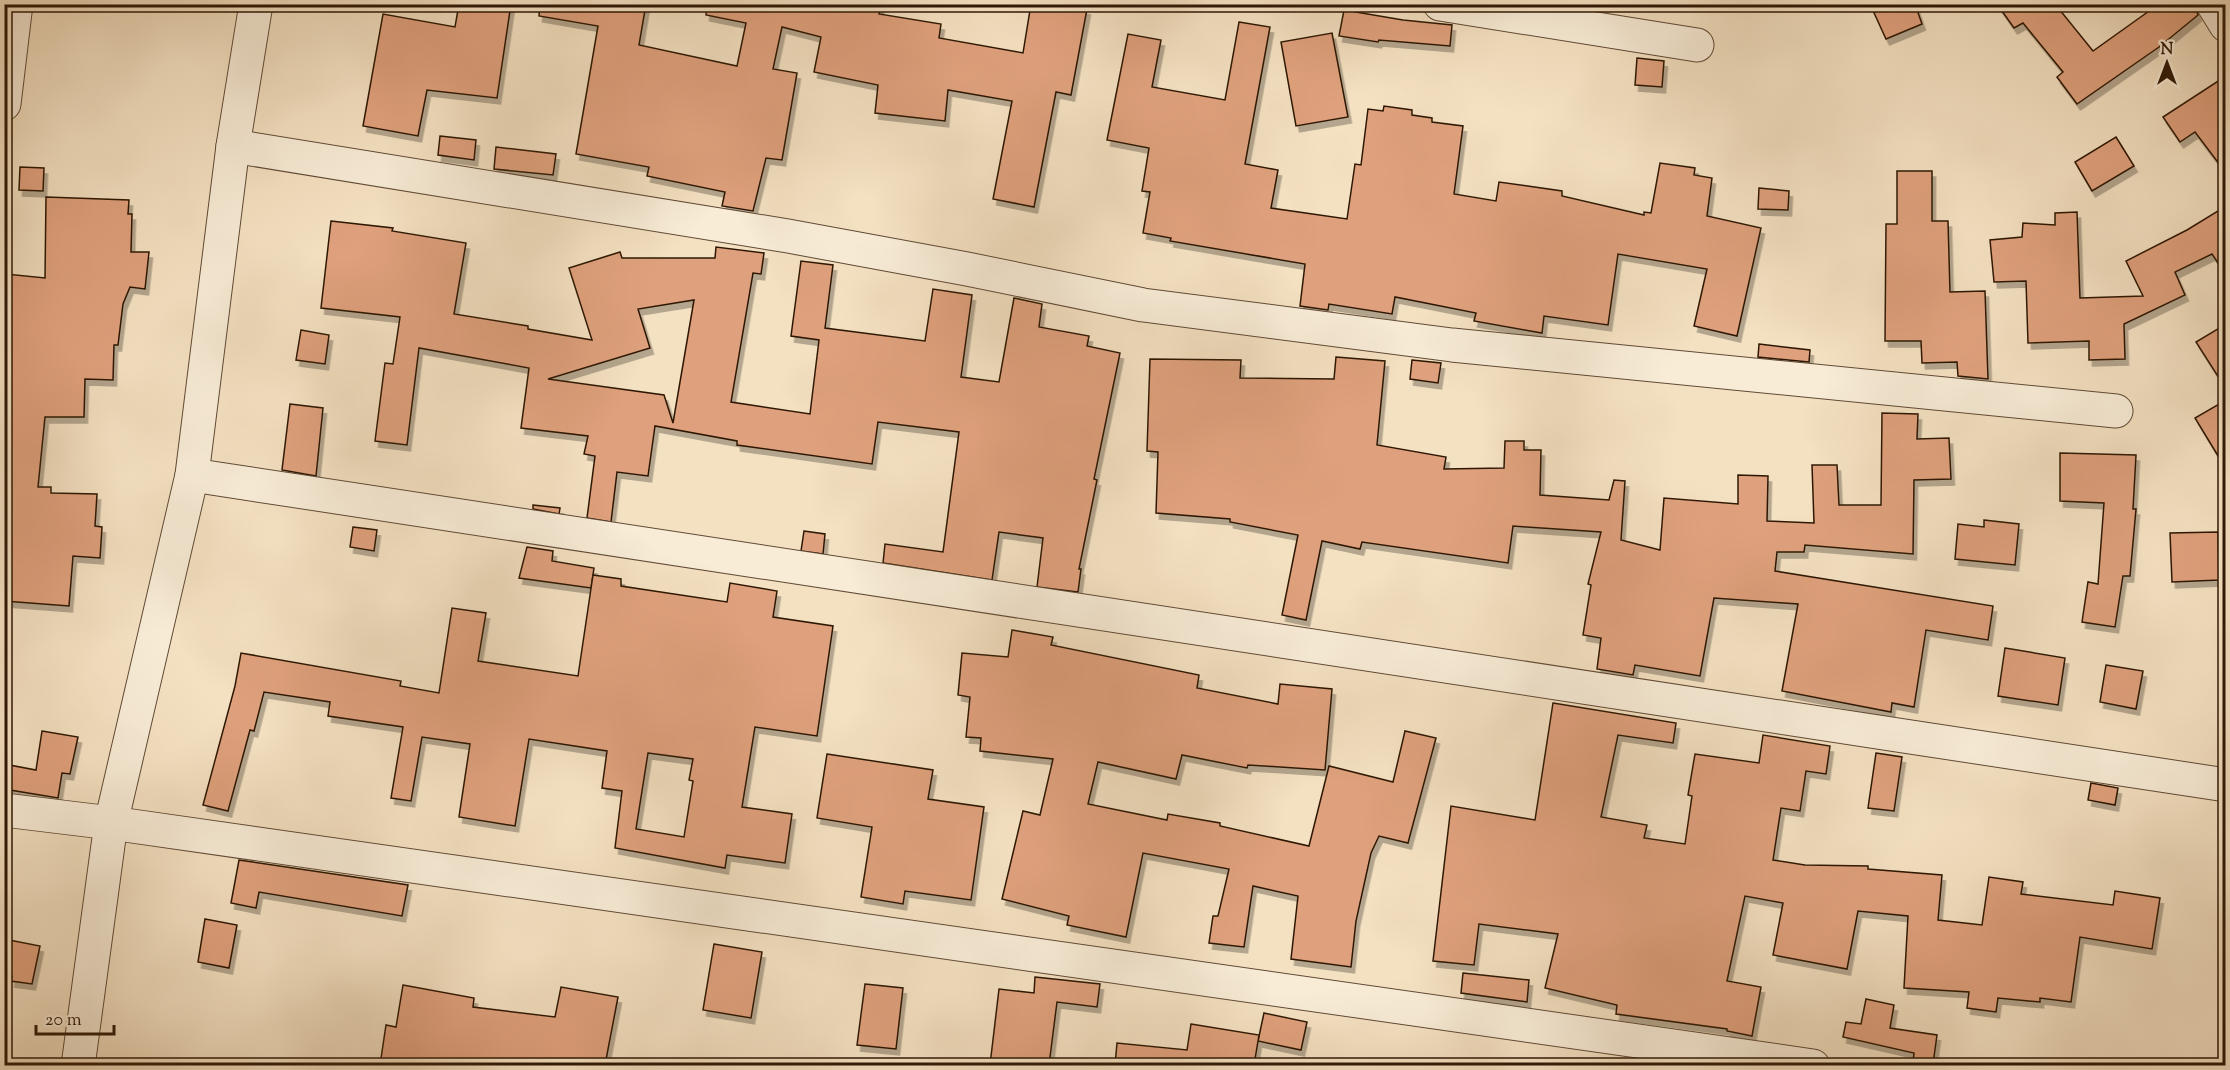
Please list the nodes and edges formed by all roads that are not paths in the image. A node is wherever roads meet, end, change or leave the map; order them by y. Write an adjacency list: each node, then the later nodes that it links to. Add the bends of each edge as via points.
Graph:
1 (16, 4): 7 (street)
2 (256, 4): 8 (street)
3 (1440, 4): 6 (street)
4 (2212, 4): 5 (street)
5 (2226, 25)
6 (1696, 45)
7 (4, 104)
8 (233, 146): 9 (street, via 788,236 1143,305 1452,345); 10 (street)
9 (2116, 411)
10 (192, 475): 11 (street); 13 (street)
11 (2226, 785)
12 (4, 810): 13 (street)
13 (111, 823): 14 (street); 15 (street)
14 (78, 1065)
15 (1814, 1065)

